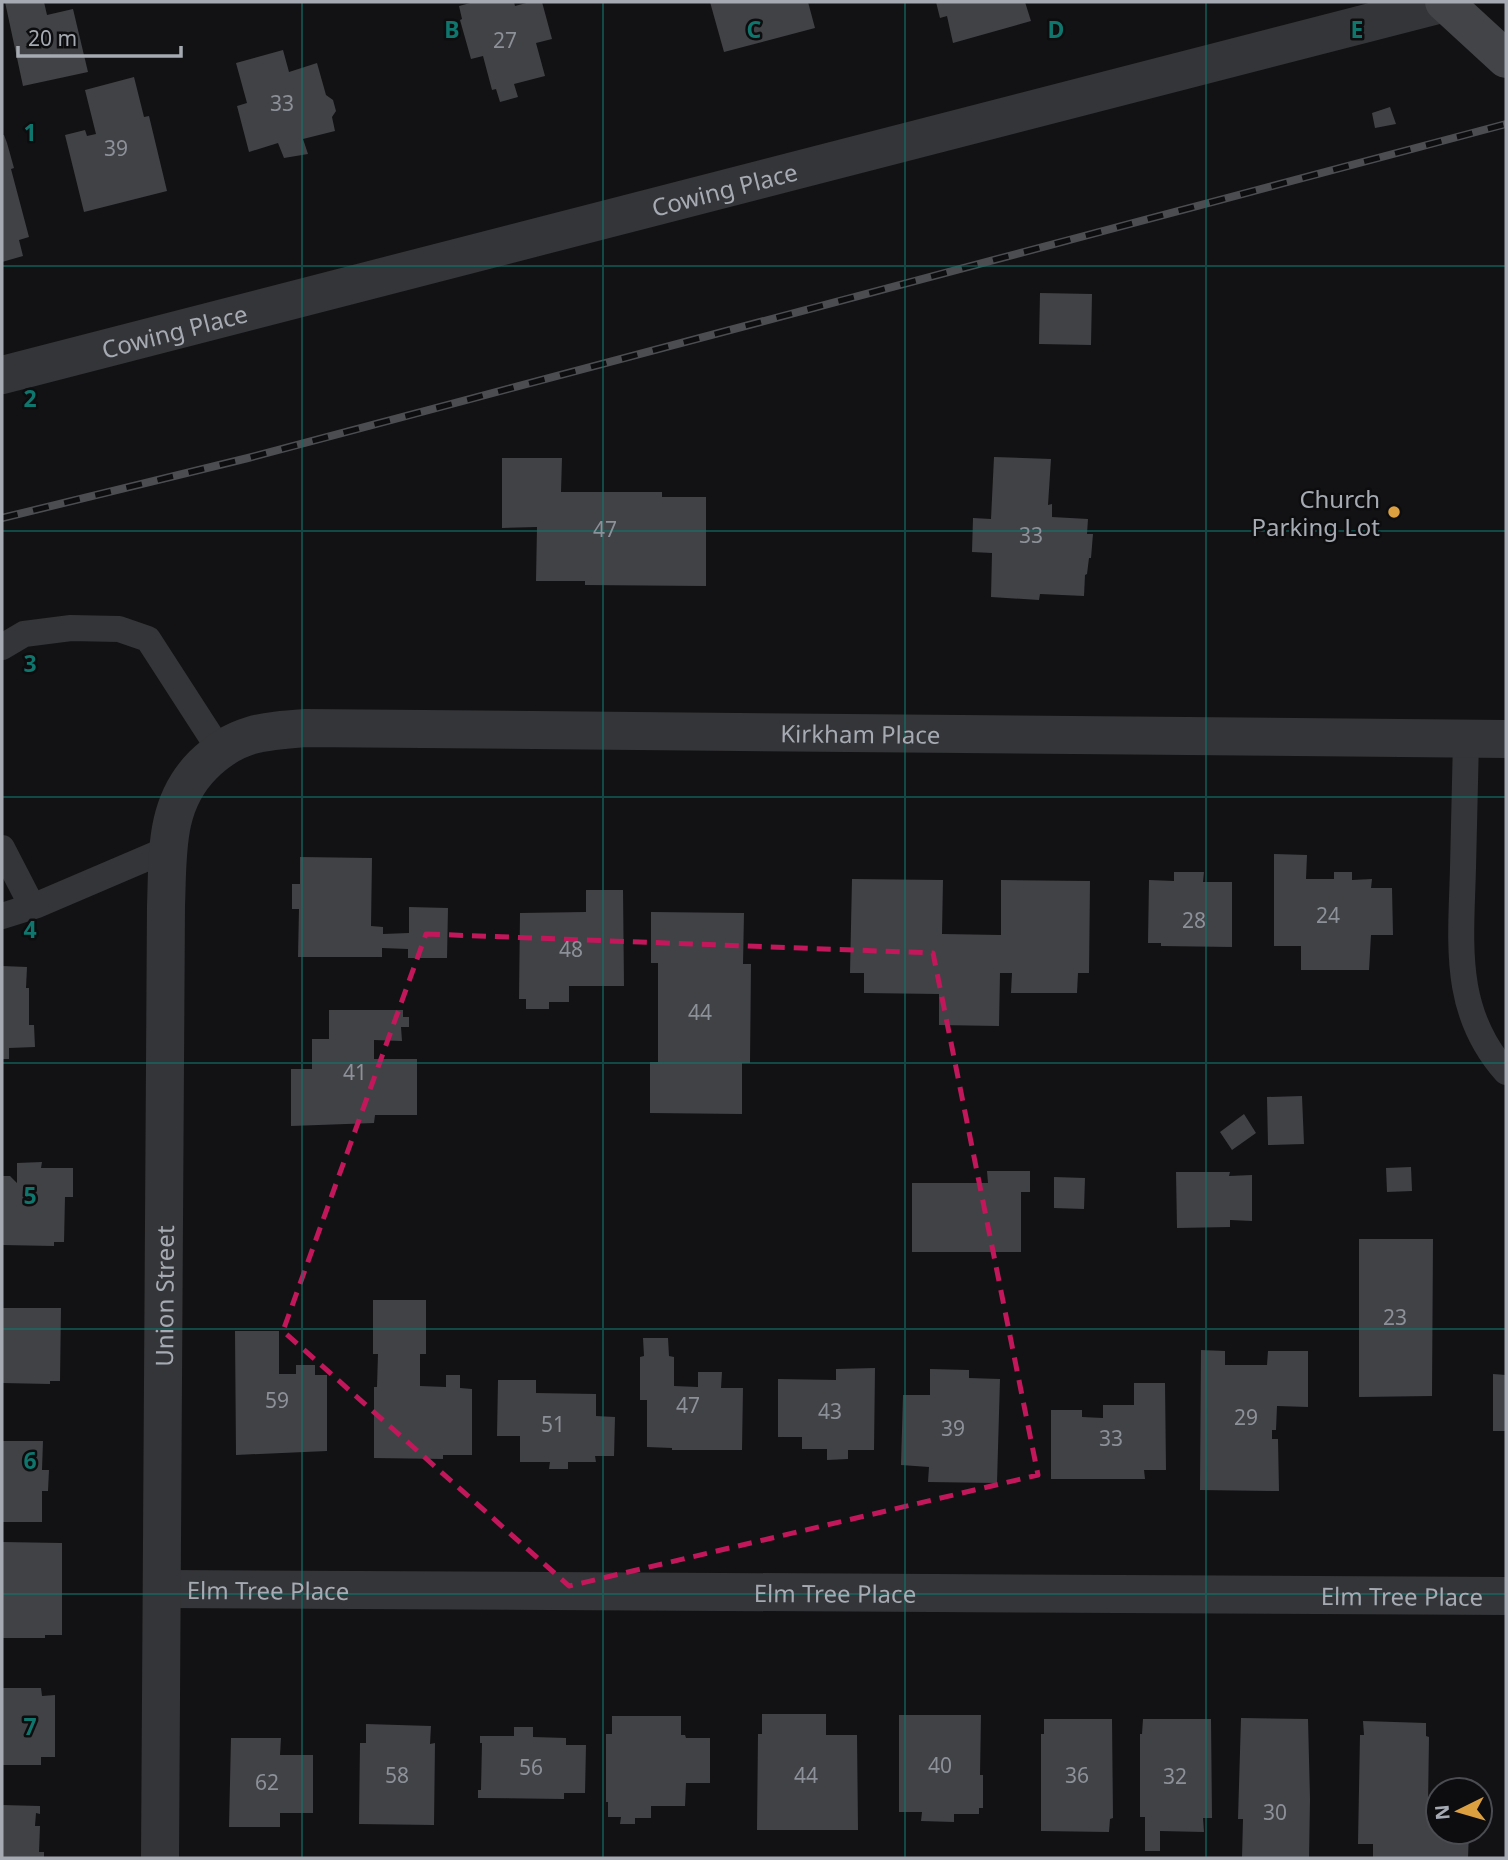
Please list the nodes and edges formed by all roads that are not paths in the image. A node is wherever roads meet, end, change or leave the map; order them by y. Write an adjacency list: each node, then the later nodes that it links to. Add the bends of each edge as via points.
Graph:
1 (1446, 2): 2 (main road); 3 (street, Cowing Place)
2 (1506, 59)
3 (2, 375)
4 (2, 647): 7 (lane, via 24,634 71,628 119,629 148,639)
5 (1466, 739): 6 (street, Kirkham Place); 7 (street, Kirkham Place, via 306,728 256,733); 12 (lane, via 1460,957 1478,1033)
6 (1506, 739)
7 (219, 749): 9 (street, Union Street, via 180,795)
8 (2, 848): 10 (lane)
9 (168, 849): 10 (lane); 13 (street, Union Street)
10 (32, 906): 11 (lane)
11 (2, 916)
12 (1506, 1072)
13 (163, 1589): 14 (street, Elm Tree Place); 15 (street, Union Street)
14 (1506, 1595)
15 (160, 1858)

